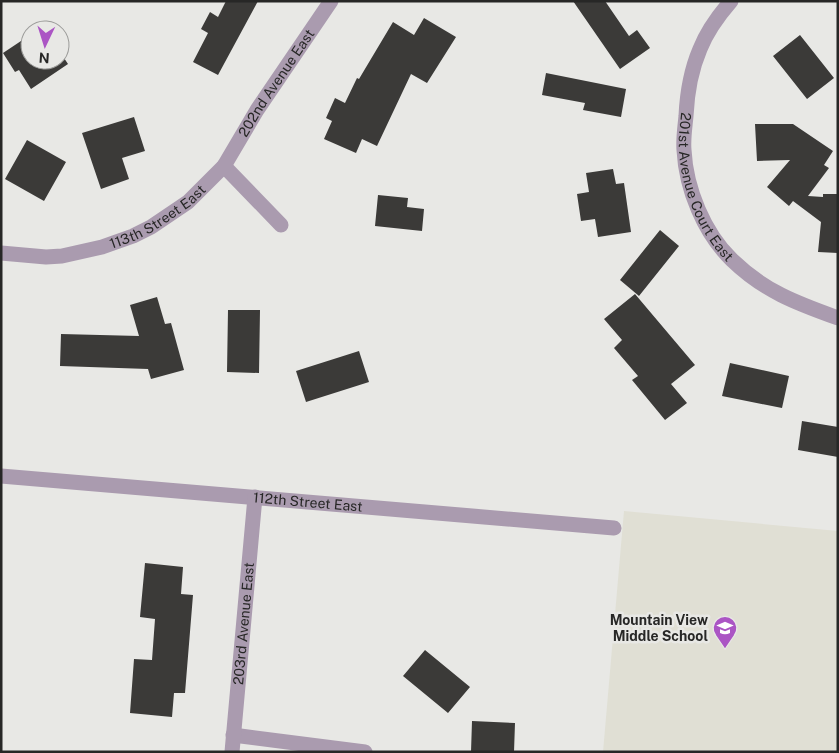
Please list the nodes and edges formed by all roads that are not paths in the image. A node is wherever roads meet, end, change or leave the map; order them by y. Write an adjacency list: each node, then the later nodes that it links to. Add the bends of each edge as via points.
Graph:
1 (331, 1): 3 (street, 202nd Avenue East, via 257,110)
2 (731, 1): 6 (street, 201st Avenue Court East, via 716,18 700,48 687,98 684,150 693,197 704,221 731,259 776,294)
3 (224, 166): 4 (street); 5 (street, 113th Street East, via 188,202 133,236 62,256)
4 (281, 225)
5 (1, 253)
6 (838, 318)
7 (1, 476): 8 (street, 112th Street East)
8 (255, 497): 9 (street, 112th Street East); 10 (street, 203rd Avenue East)
9 (614, 528)
10 (233, 735): 11 (street, 203rd Avenue East); 12 (street)
11 (232, 752)
12 (365, 752)

